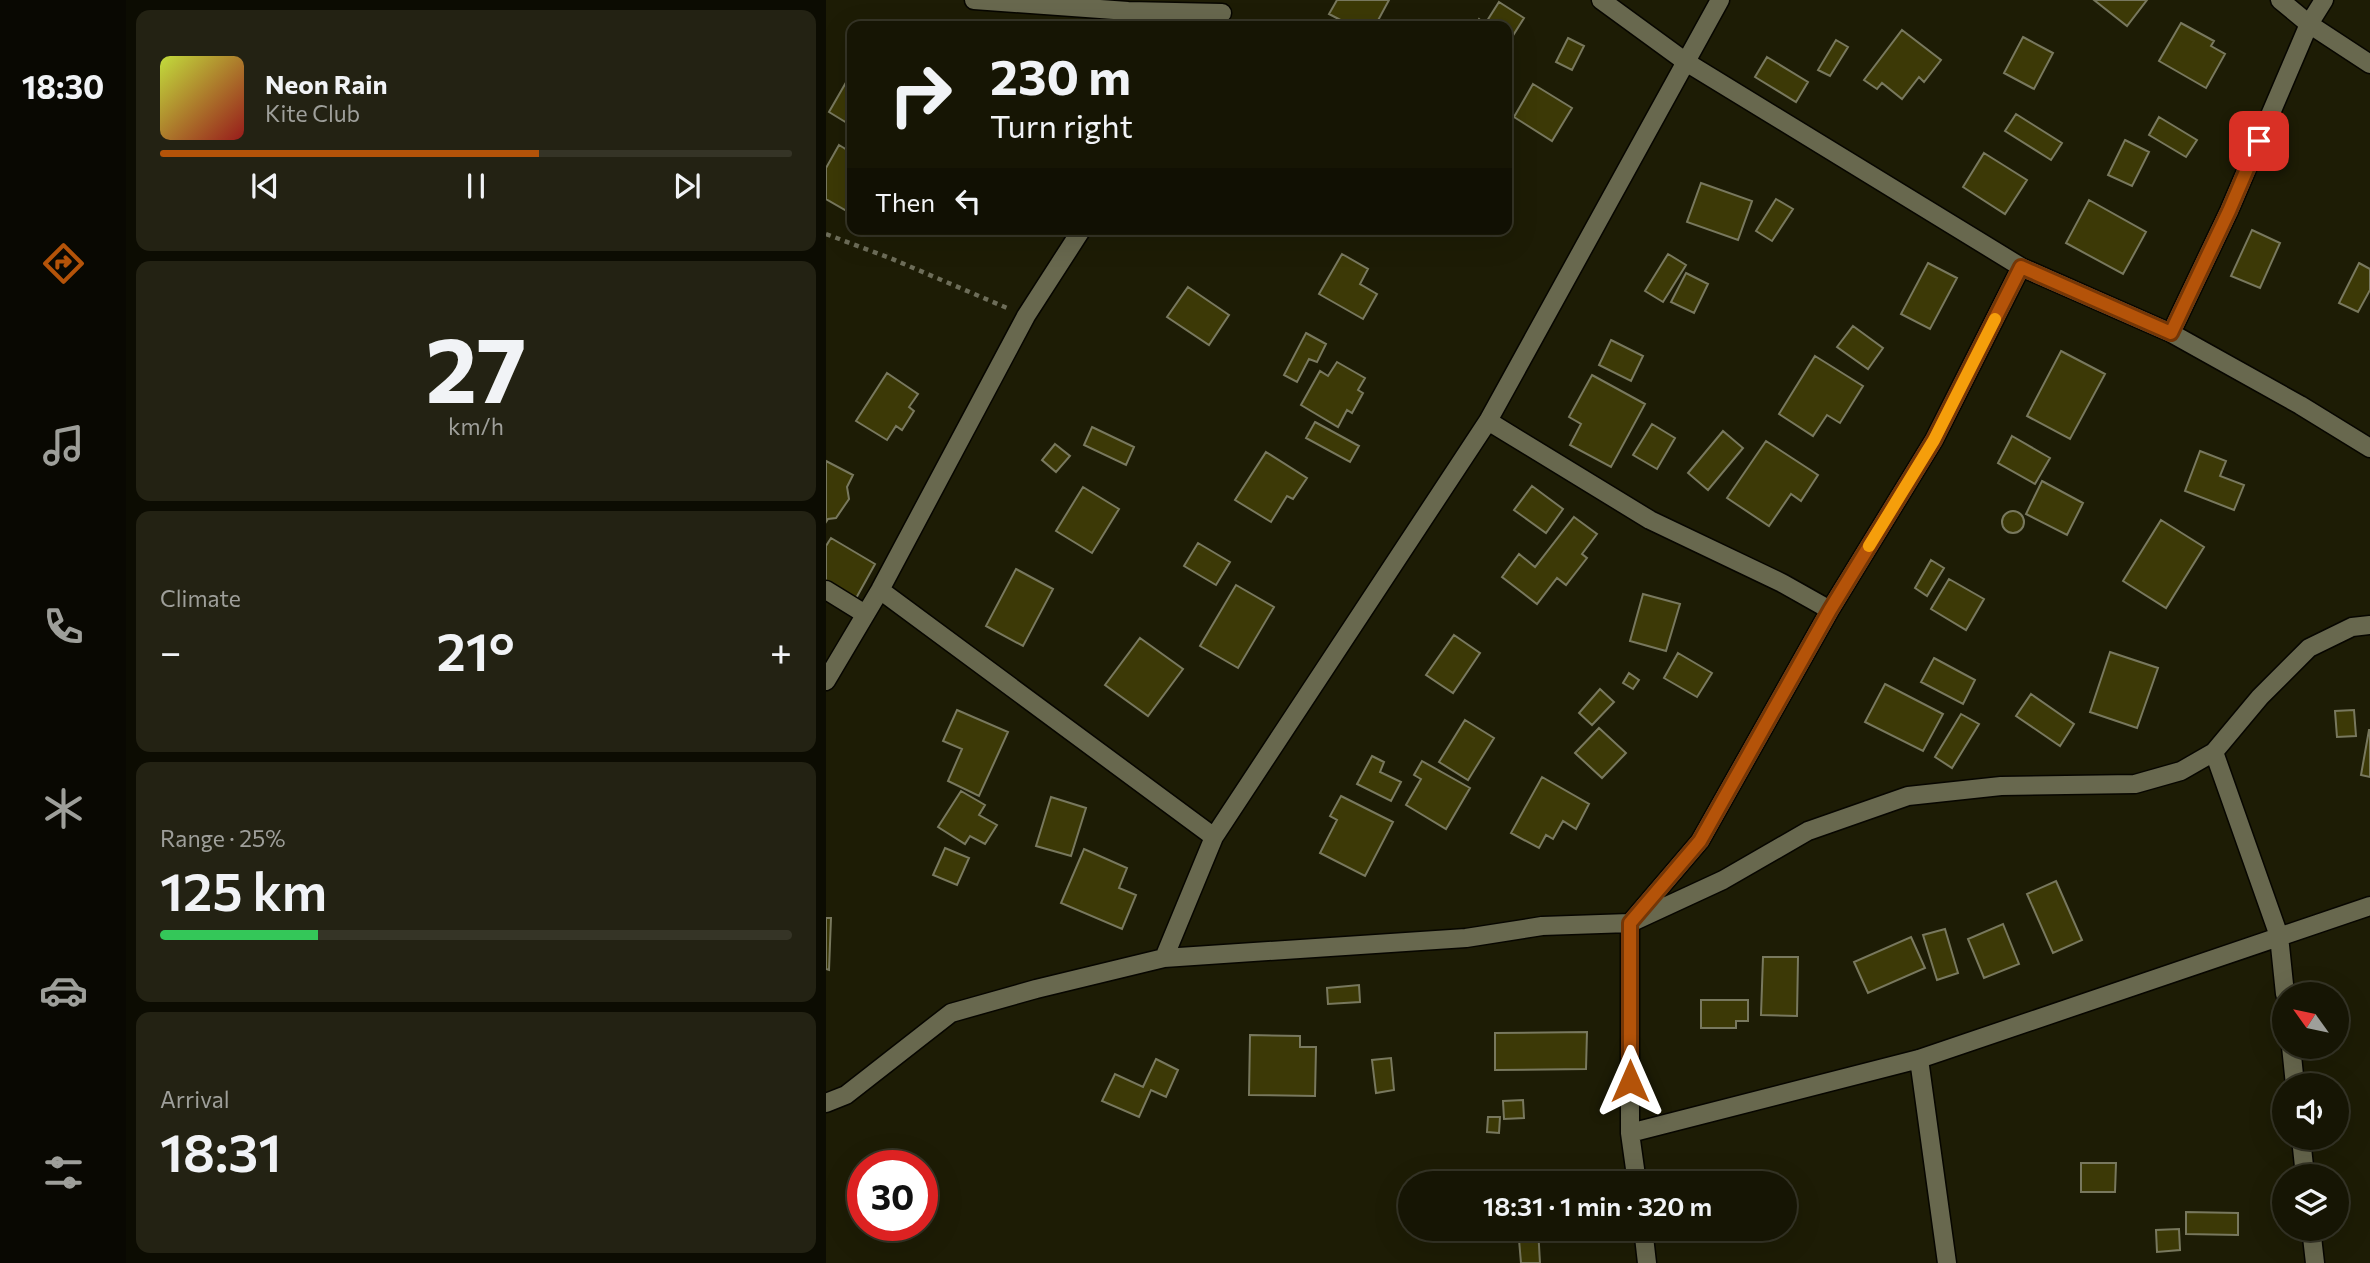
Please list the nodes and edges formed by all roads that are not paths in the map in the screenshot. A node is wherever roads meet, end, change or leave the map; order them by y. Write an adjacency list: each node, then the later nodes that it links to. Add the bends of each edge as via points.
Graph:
1 (974, 0): 6 (street)
2 (1601, 0): 8 (street)
3 (1720, 0): 8 (street)
4 (2280, 0): 7 (street)
5 (2324, 0): 7 (street)
6 (1221, 13)
7 (2309, 24): 9 (street); 12 (street)
8 (1686, 62): 11 (street); 13 (street)
9 (2370, 64)
10 (1078, 235): 16 (street, via 1026,316)
11 (2021, 267): 12 (street); 17 (street, via 1934,440)
12 (2171, 333): 14 (street)
13 (1488, 421): 17 (street, via 1650,520); 22 (street)
14 (2370, 448)
15 (826, 590): 18 (street)
16 (880, 590): 18 (street); 22 (street)
17 (1830, 610): 24 (street, via 1700,841)
18 (865, 614): 20 (street)
19 (2370, 625): 21 (street, via 2352,627 2309,648 2259,697)
20 (826, 681)
21 (2214, 752): 24 (street, via 2181,771 2135,784 2001,786 1908,796 1808,831 1723,880); 25 (street)
22 (1214, 837): 26 (street)
23 (2370, 906): 25 (street)
24 (1630, 923): 26 (street, via 1542,926 1466,938); 30 (street)
25 (2278, 936): 27 (street); 28 (street)
26 (1164, 958): 29 (street, via 951,1013 846,1095)
27 (2284, 982)
28 (1919, 1059): 30 (street); 35 (street)
29 (826, 1103)
30 (1630, 1133): 31 (street)
31 (1635, 1171)
32 (1644, 1241): 34 (street)
33 (2312, 1241): 36 (street)
34 (1647, 1263)
35 (1947, 1263)
36 (2315, 1263)

